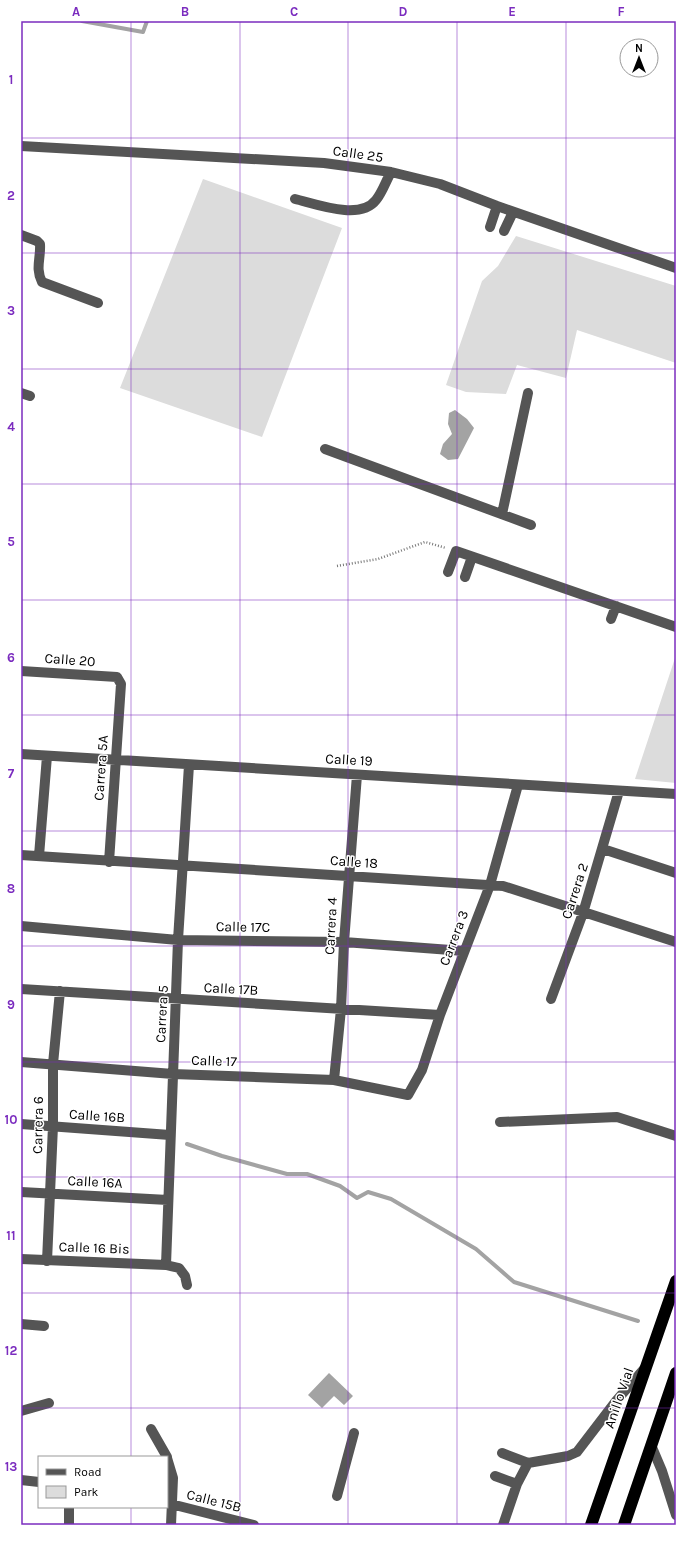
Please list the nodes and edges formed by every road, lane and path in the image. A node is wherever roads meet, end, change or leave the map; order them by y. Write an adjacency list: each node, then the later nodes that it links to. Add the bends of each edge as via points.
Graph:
1 (21, 146): 2 (street, Calle 25, via 324,163)
2 (391, 172): 3 (street, via 376,201 366,208 343,210); 4 (street, Calle 25, via 440,184)
3 (295, 199)
4 (496, 206): 5 (street, Calle 25); 6 (street)
5 (513, 212): 7 (street); 9 (street, Calle 25)
6 (490, 227)
7 (504, 231)
8 (21, 235): 10 (street, via 40,244 38,274 42,282)
9 (676, 268)
10 (98, 303)
11 (528, 393): 13 (street)
12 (325, 449): 13 (street)
13 (502, 514): 14 (street)
14 (531, 525)
15 (456, 551): 16 (street); 17 (path, via 426,542 378,559); 18 (street)
16 (472, 557): 19 (street); 20 (street)
17 (337, 566)
18 (448, 572)
19 (465, 577)
20 (616, 606): 21 (street); 22 (street)
21 (611, 618)
22 (676, 627)
23 (21, 670): 24 (street, Calle 20)
24 (117, 677): 27 (street, Carrera 5A, via 121,684)
25 (21, 754): 26 (street, Calle 19)
26 (47, 756): 27 (street, Calle 19); 35 (street)
27 (116, 760): 28 (street, Calle 19); 36 (street, Carrera 5A)
28 (189, 765): 29 (street, Calle 19); 37 (street, Carrera 5)
29 (357, 775): 30 (street, Calle 19); 39 (street, Carrera 4)
30 (518, 784): 31 (street, Calle 19); 40 (street, Carrera 3)
31 (619, 791): 32 (street, Calle 19); 33 (street, Carrera 2)
32 (676, 794)
33 (603, 850): 38 (street); 41 (street, Carrera 2)
34 (21, 855): 35 (street, Calle 18)
35 (39, 856): 36 (street, Calle 18)
36 (109, 862): 37 (street, Calle 18)
37 (184, 866): 39 (street, Calle 18); 43 (street, Carrera 5)
38 (676, 873)
39 (348, 876): 40 (street, Calle 18); 44 (street, Carrera 4)
40 (490, 885): 41 (street, Calle 18, via 503,886); 46 (street, Carrera 3)
41 (583, 913): 45 (street, Calle 18); 49 (street, Carrera 2)
42 (21, 926): 43 (street, Calle 17C)
43 (178, 940): 44 (street, Calle 17C); 50 (street, Carrera 5)
44 (344, 942): 46 (street, Calle 17C); 51 (street, Carrera 4)
45 (676, 942)
46 (464, 951): 52 (street, Carrera 3)
47 (21, 989): 48 (street, Calle 17B)
48 (60, 991): 50 (street, Calle 17B); 54 (street, Carrera 6)
49 (551, 999)
50 (177, 1000): 51 (street, Calle 17B); 55 (street, Carrera 5)
51 (341, 1009): 52 (street, Calle 17B); 56 (street, Carrera 4)
52 (440, 1015): 57 (street, Carrera 3, via 422,1070 410,1093)
53 (21, 1062): 54 (street, Calle 17)
54 (53, 1064): 55 (street, Calle 17); 60 (street, Carrera 6)
55 (173, 1074): 56 (street, Calle 17); 61 (street, Carrera 5)
56 (334, 1080): 57 (street, Calle 17)
57 (405, 1095)
58 (500, 1122): 62 (street, via 617,1117)
59 (21, 1124): 60 (street, Calle 16B)
60 (53, 1126): 61 (street, Calle 16B); 64 (street, Carrera 6)
61 (170, 1135): 65 (street, Carrera 5)
62 (676, 1136)
63 (21, 1192): 64 (street, Calle 16A)
64 (50, 1194): 65 (street, Calle 16A); 67 (street, Carrera 6)
65 (168, 1200): 68 (street, Carrera 5)
66 (21, 1259): 67 (street, Calle 16 Bis)
67 (47, 1261): 68 (street, Calle 16 Bis)
68 (166, 1265): 70 (street, via 179,1268 185,1276)
69 (676, 1281): 73 (highway, Anillo Vial)
70 (186, 1285)
71 (21, 1324): 72 (street)
72 (44, 1326)
73 (646, 1368): 83 (street, via 616,1401 577,1452); 96 (highway, Anillo Vial)
74 (676, 1373): 79 (highway)
75 (49, 1403): 76 (street)
76 (21, 1411)
77 (151, 1429): 81 (street)
78 (354, 1433): 88 (street)
79 (651, 1445): 91 (street); 97 (highway)
80 (502, 1453): 83 (street)
81 (166, 1456)
82 (168, 1460): 89 (street, via 173,1478)
83 (528, 1463): 87 (street)
84 (495, 1476): 87 (street)
85 (21, 1480): 86 (street)
86 (38, 1482)
87 (517, 1484): 95 (street)
88 (337, 1496)
89 (170, 1504): 93 (street); 94 (street, Calle 15B)
90 (69, 1508): 92 (street)
91 (676, 1515)
92 (69, 1525)
93 (171, 1525)
94 (254, 1525)
95 (503, 1525)
96 (591, 1525)
97 (624, 1525)

